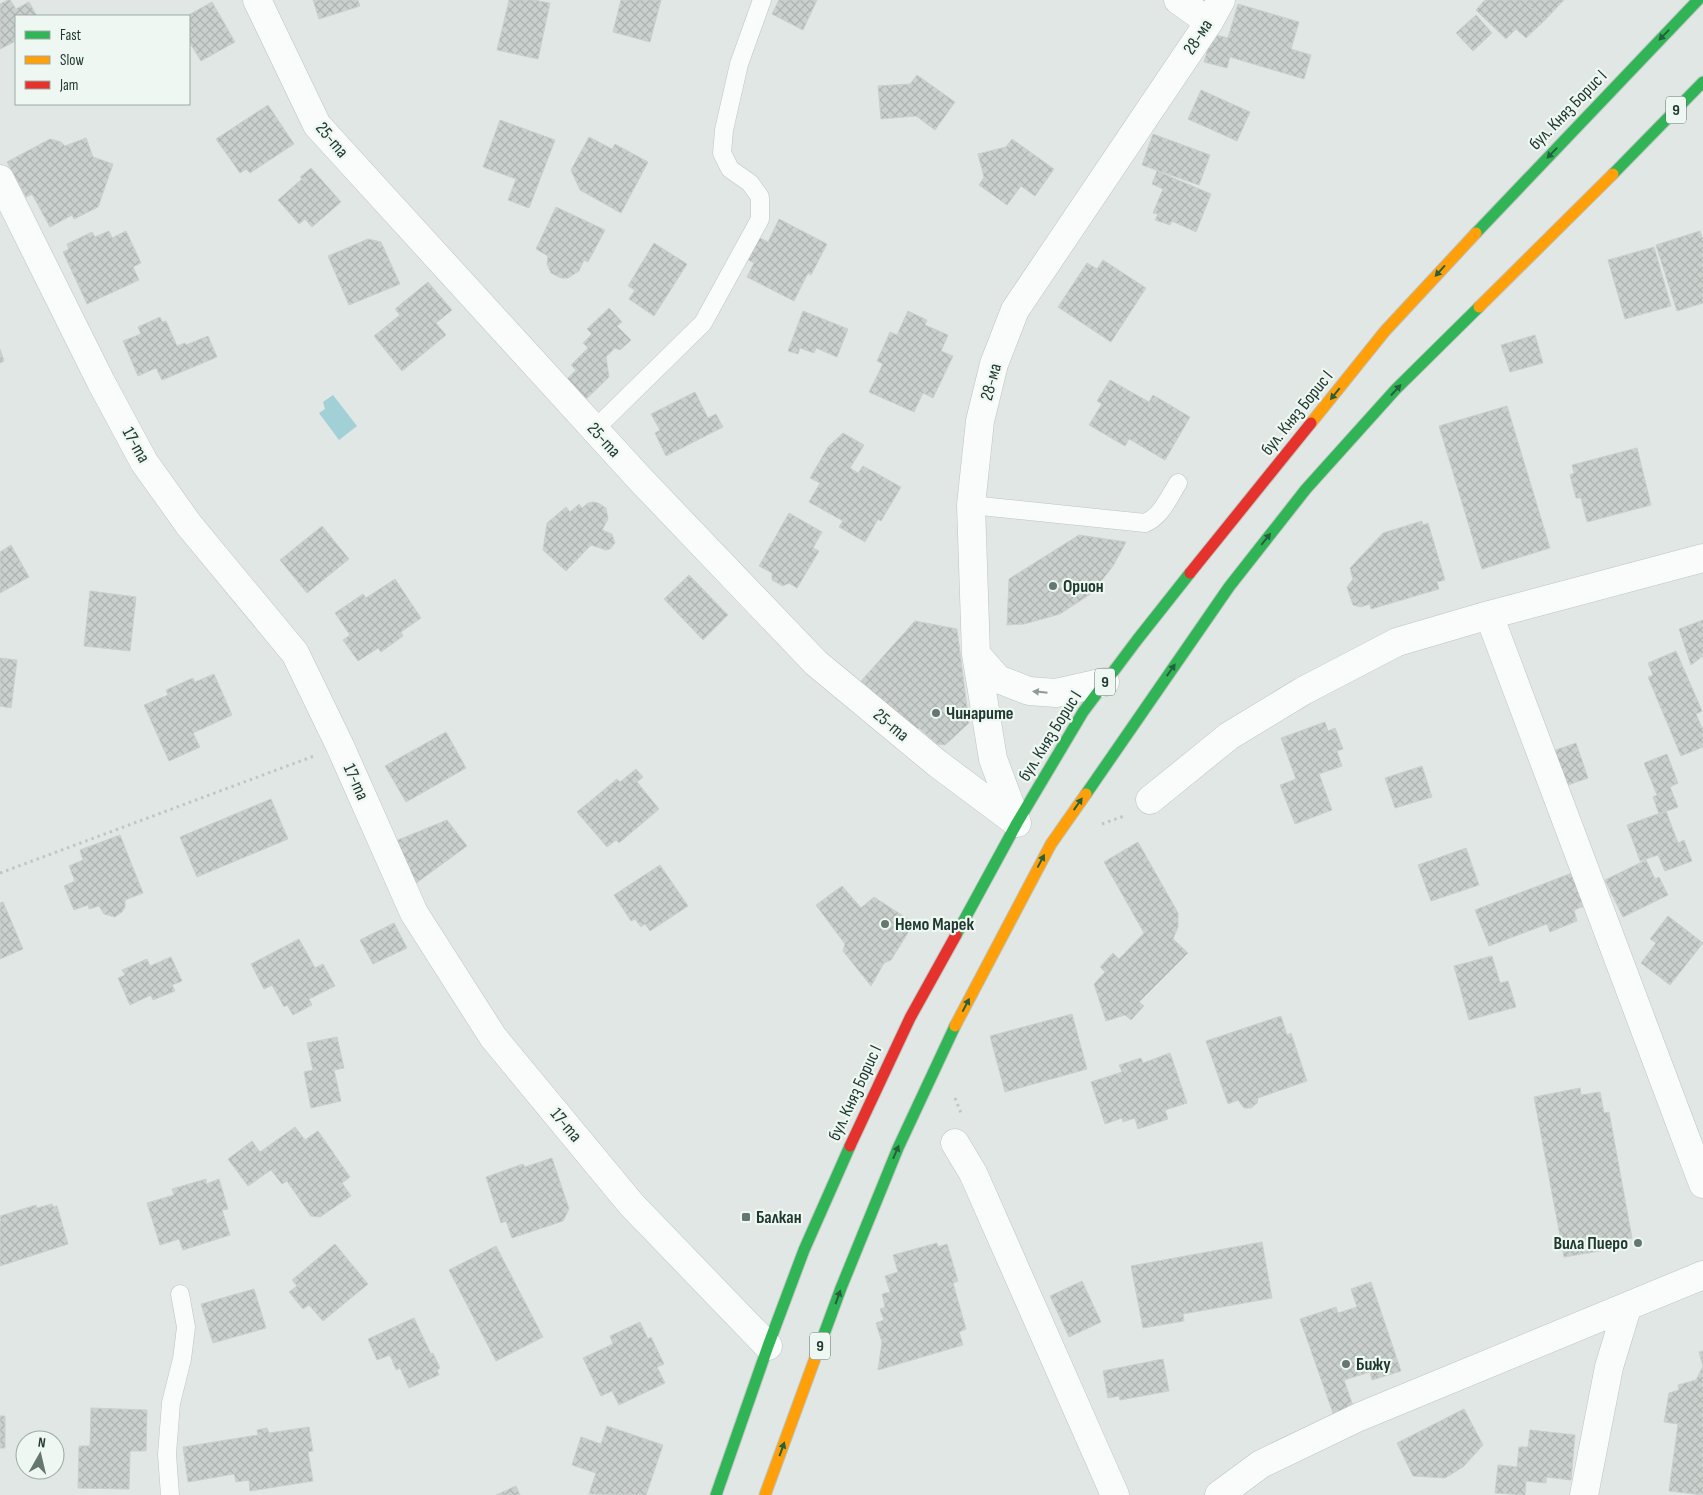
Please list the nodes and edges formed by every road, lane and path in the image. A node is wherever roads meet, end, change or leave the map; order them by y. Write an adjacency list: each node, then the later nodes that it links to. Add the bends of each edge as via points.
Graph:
1 (257, 0): 10 (street, 25-та, via 317,125)
2 (762, 0): 10 (lane, via 739,64 722,153 730,169 750,184 760,197 760,219 704,323)
3 (1178, 0): 5 (street)
4 (1698, 0): 16 (highway, бул. Княз Борис I / 9, one-way to 16, via 1385,331)
5 (1215, 11): 12 (street, 28-ма, via 1014,310 994,364 980,421)
6 (1703, 82): 8 (highway, 9)
7 (1703, 88): 8 (highway)
8 (1649, 139): 29 (highway, 9, one-way to 8, via 842,1288 898,1148 946,1043 1051,844 1229,586 1306,490 1396,389)
9 (0, 179): 17 (street, 17-та, via 144,462 189,526 295,653)
10 (595, 430): 19 (street, 25-та, via 816,663 938,764)
11 (1178, 483): 12 (lane, via 1154,520 1145,523)
12 (971, 505): 15 (street, 28-ма)
13 (1703, 558): 14 (street)
14 (1489, 615): 18 (street, via 1397,642 1303,691 1229,736); 22 (street)
15 (976, 654): 16 (street, one-way to 15, via 1056,694 1028,691 998,679); 19 (street, 28-ма, via 993,759)
16 (1105, 682): 19 (highway, бул. Княз Борис I / 9, via 1083,712)
17 (340, 746): 20 (path); 26 (street, 17-та, via 414,913 493,1037 631,1204)
18 (1150, 800)
19 (1017, 824): 26 (highway, бул. Княз Борис I / 9, via 910,1018 865,1110 804,1250)
20 (0, 873)
21 (955, 1143): 30 (street, via 973,1173)
22 (1703, 1184)
23 (1703, 1275): 25 (street)
24 (180, 1294): 27 (lane, via 186,1327 171,1403 167,1454)
25 (1627, 1308): 31 (street, via 1359,1417 1261,1464); 32 (street, via 1609,1367)
26 (768, 1346): 28 (highway, бул. Княз Борис I / 9)
27 (170, 1495)
28 (716, 1495)
29 (766, 1495)
30 (1115, 1495)
31 (1219, 1495)
32 (1584, 1495)

